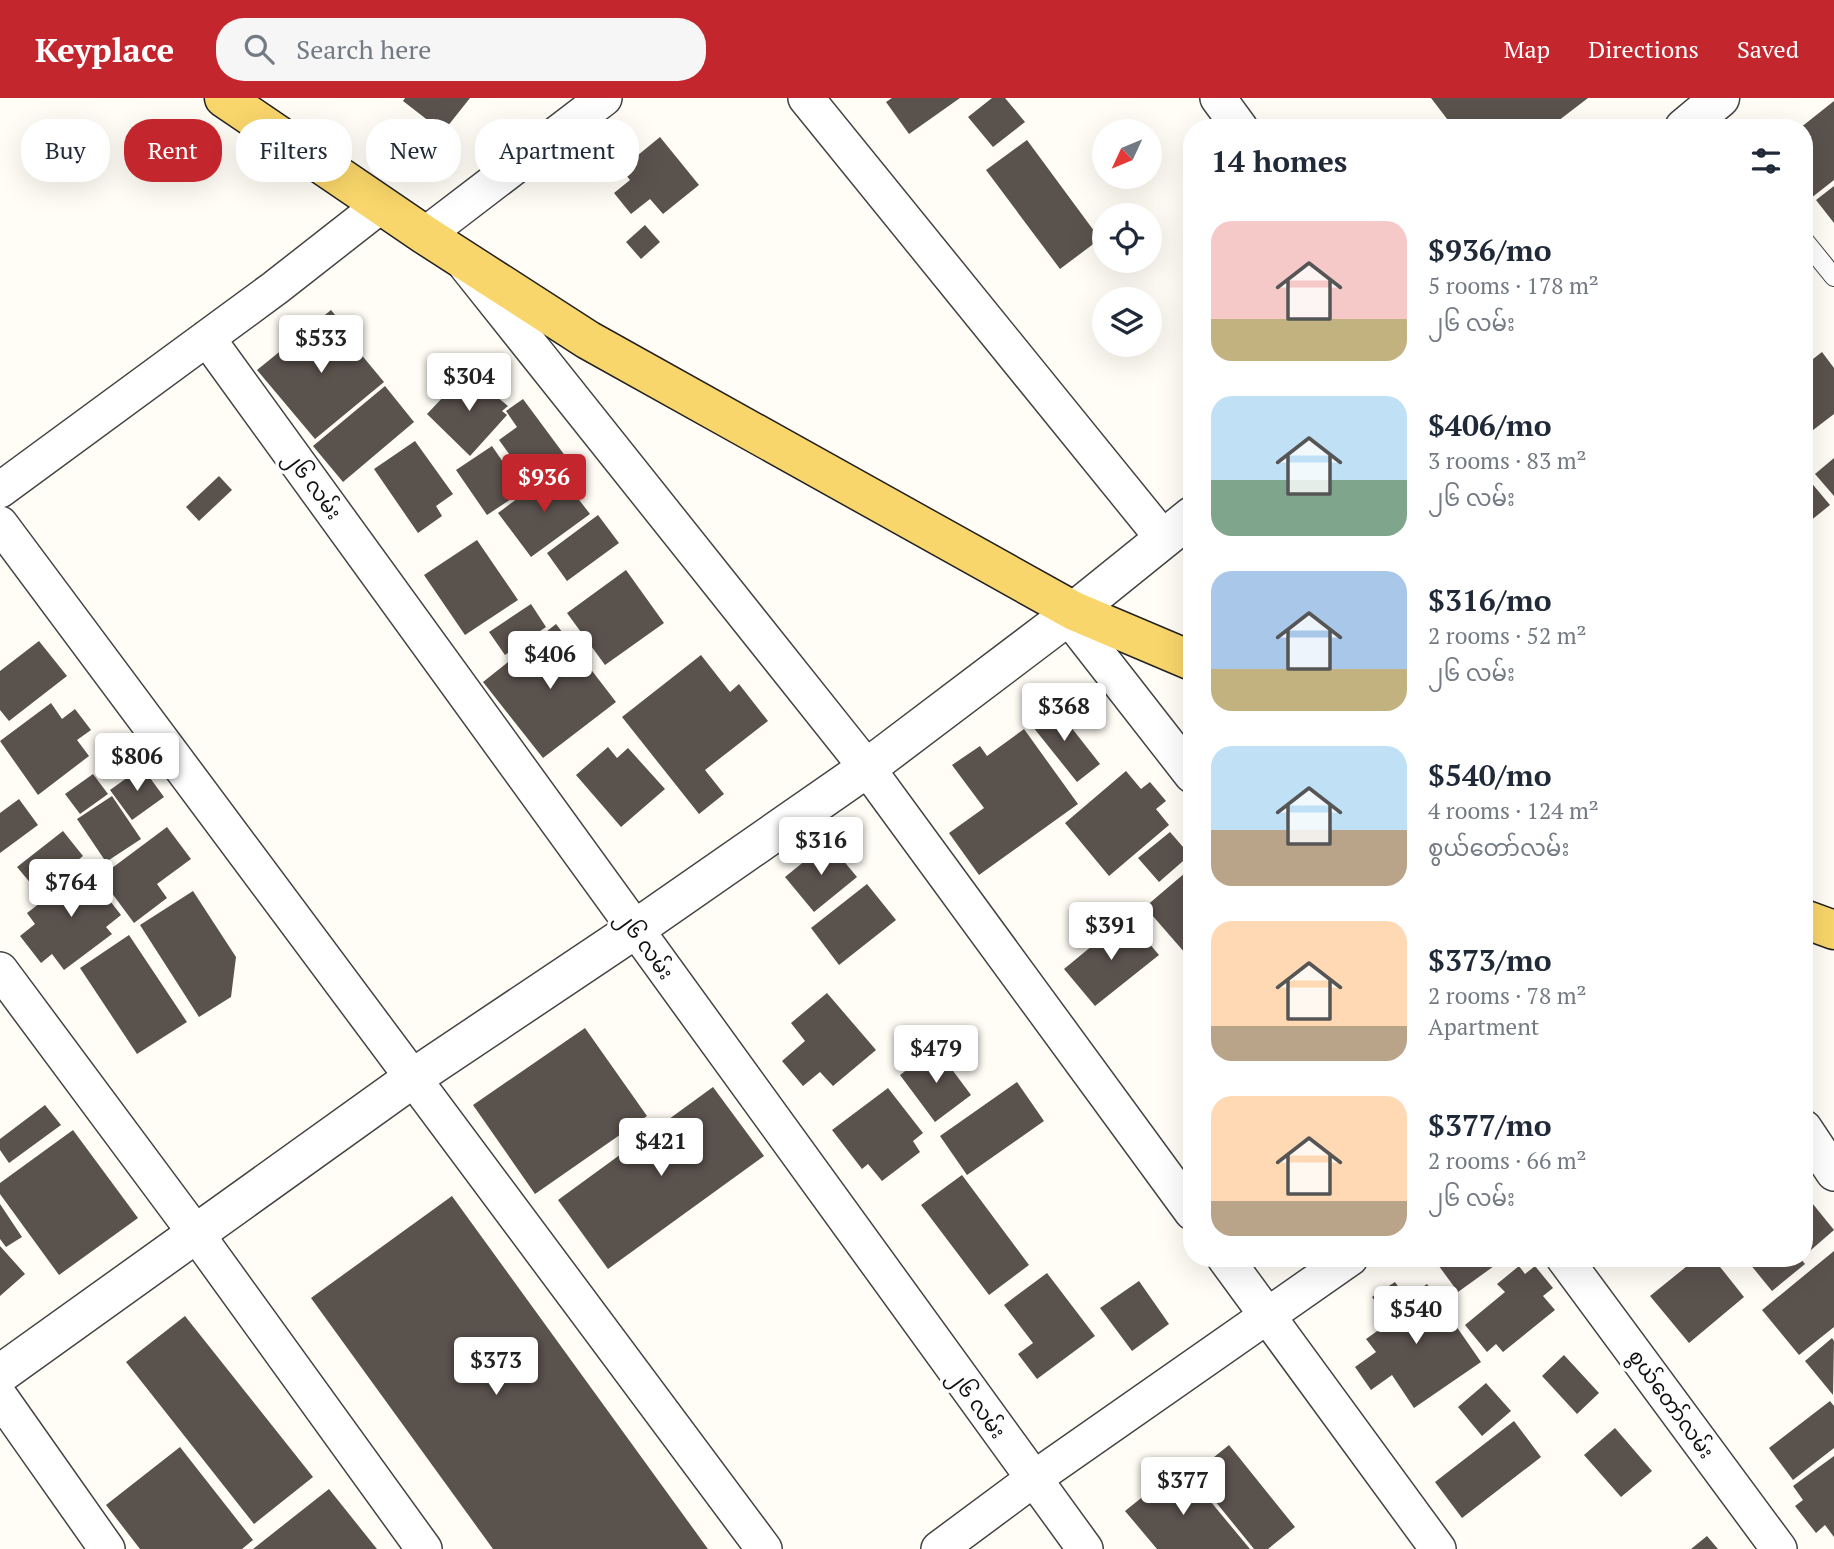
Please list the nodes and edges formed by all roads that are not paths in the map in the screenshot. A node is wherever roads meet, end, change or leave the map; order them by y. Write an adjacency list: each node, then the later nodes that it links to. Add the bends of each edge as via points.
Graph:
1 (224, 98): 6 (main road)
2 (604, 98): 7 (street)
3 (806, 98): 14 (street)
4 (1218, 98): 5 (street)
5 (1233, 119)
6 (381, 205): 7 (main road); 11 (street)
7 (425, 235): 9 (main road)
8 (1813, 251): 10 (lane)
9 (458, 256): 15 (main road, via 588,340); 18 (street)
10 (1834, 277)
11 (207, 338): 12 (street); 20 (street, ၂၆ လမ်း)
12 (0, 489)
13 (0, 524): 23 (street)
14 (1177, 527): 15 (street)
15 (1071, 614): 16 (main road); 17 (street); 18 (street)
16 (1183, 658)
17 (1183, 763)
18 (867, 768): 20 (street); 26 (street)
19 (1813, 922): 21 (main road)
20 (634, 930): 23 (street); 34 (street, ၂၆ လမ်း)
21 (1834, 930)
22 (0, 970): 27 (street)
23 (413, 1078): 27 (street); 37 (street)
24 (1813, 1142): 25 (street)
25 (1834, 1173)
26 (1183, 1200)
27 (197, 1235): 32 (street); 36 (street)
28 (1232, 1267): 31 (street)
29 (1337, 1267): 31 (street)
30 (1571, 1267): 41 (street, စွယ်တော်လမ်း)
31 (1267, 1316): 34 (street); 40 (street)
32 (0, 1374)
33 (0, 1397): 35 (street)
34 (1032, 1480): 38 (street); 39 (street, ၂၆ လမ်း)
35 (107, 1549)
36 (424, 1549)
37 (764, 1549)
38 (939, 1549)
39 (1085, 1549)
40 (1438, 1549)
41 (1779, 1549)

